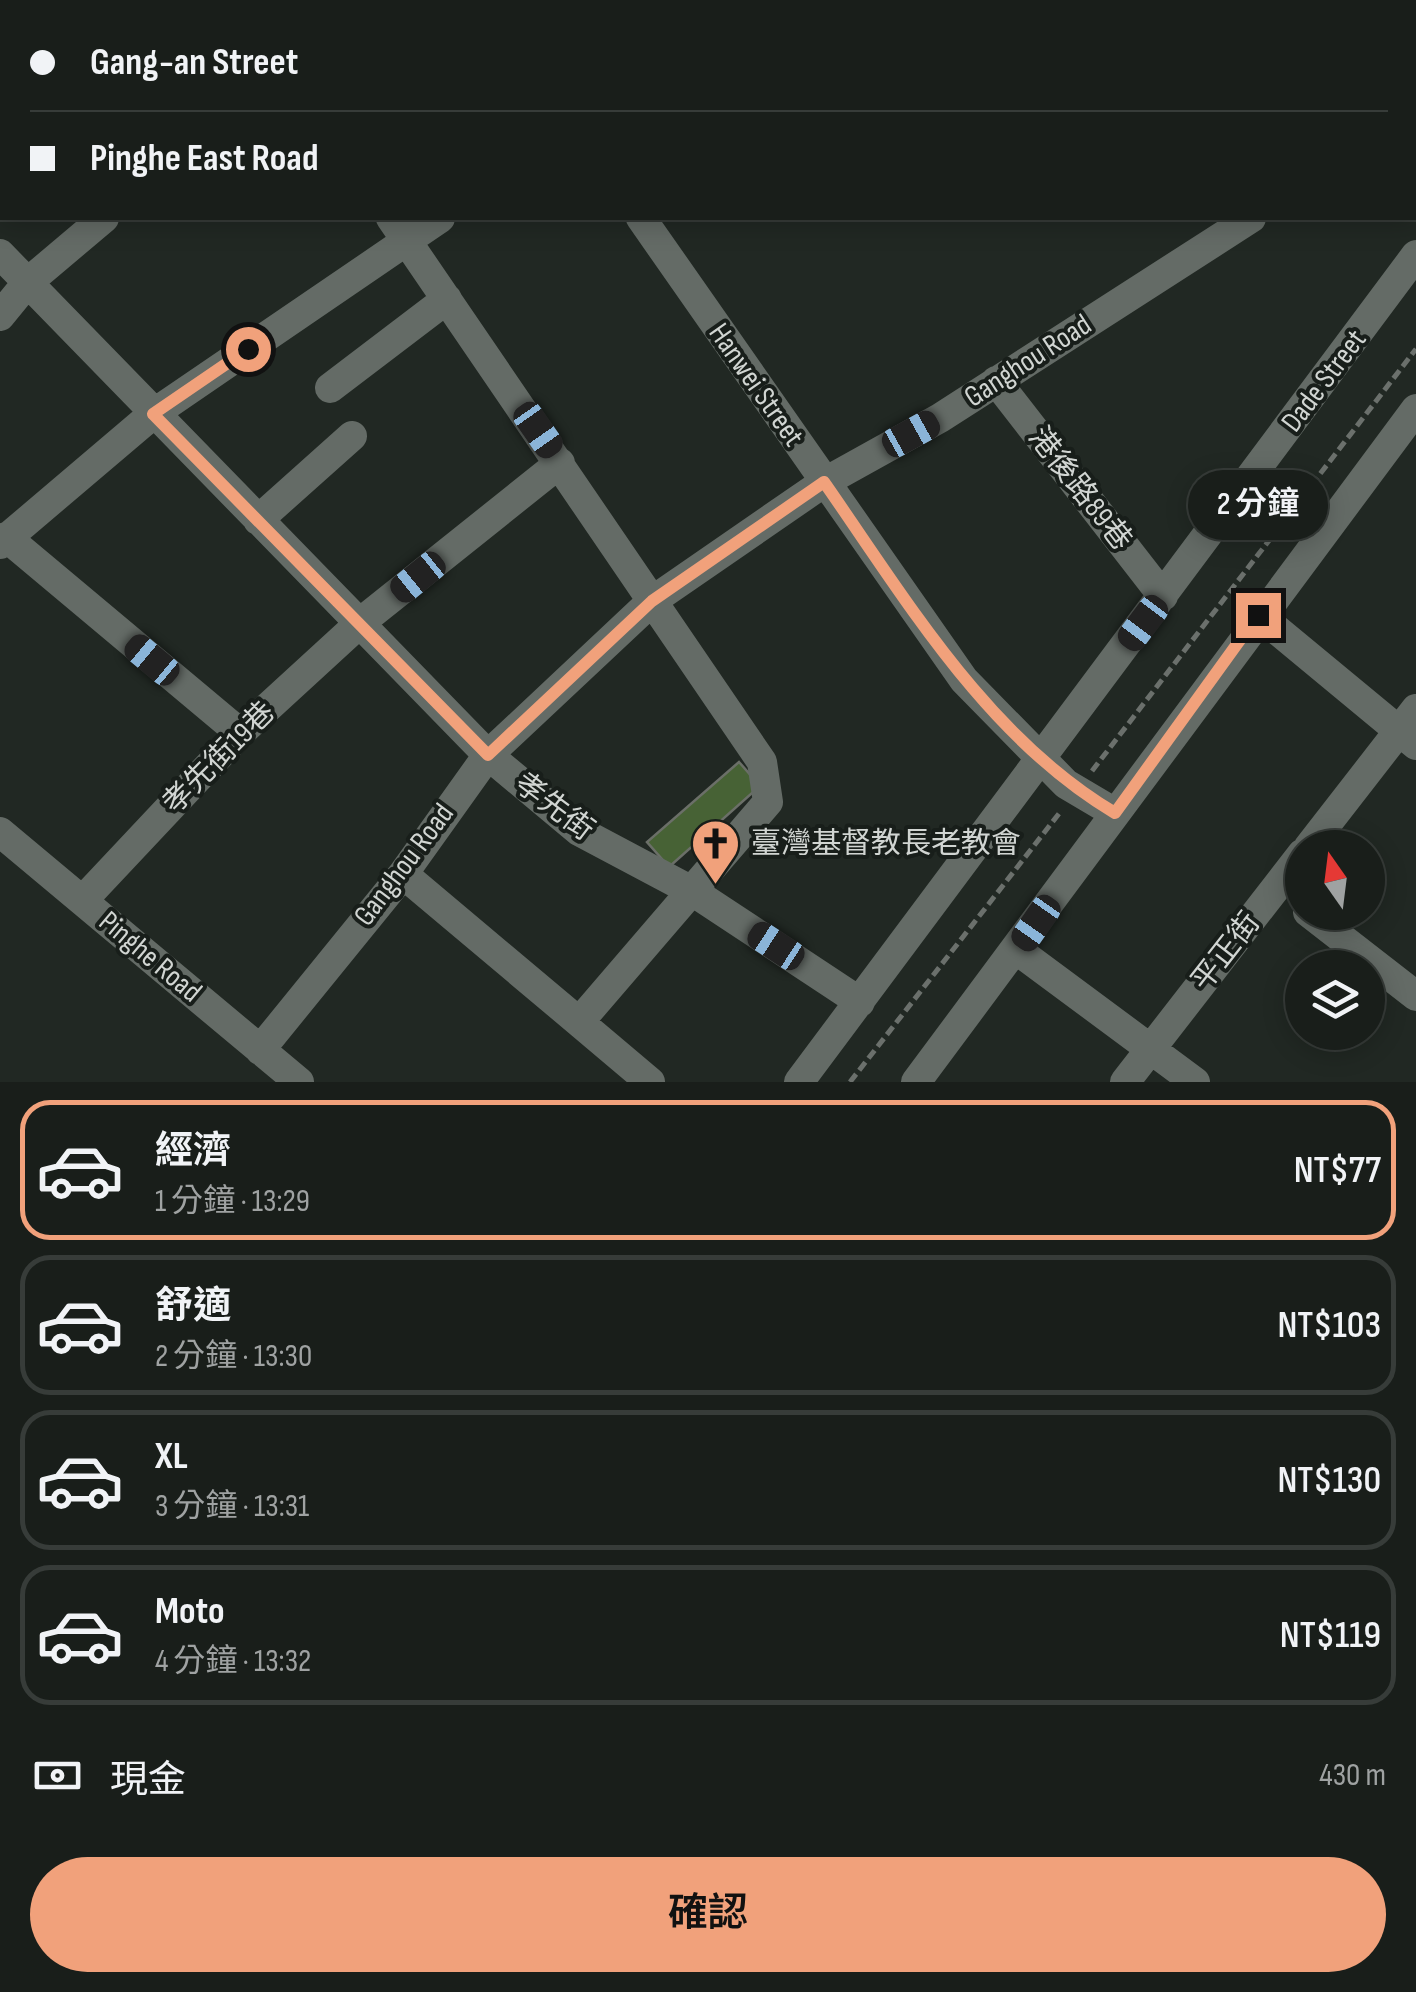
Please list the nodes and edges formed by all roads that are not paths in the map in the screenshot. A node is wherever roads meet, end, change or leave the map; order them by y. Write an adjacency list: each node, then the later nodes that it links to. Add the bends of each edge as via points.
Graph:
1 (102, 220): 8 (street)
2 (433, 220): 5 (street)
3 (642, 220): 17 (street, Hanwei Street)
4 (1248, 220): 11 (street, Ganghou Road)
5 (399, 230): 9 (street); 14 (street)
6 (0, 254): 8 (street, 孝先街)
7 (1416, 256): 20 (street, Dade Street)
8 (27, 283): 10 (street); 14 (street, 孝先街)
9 (447, 299): 12 (street); 16 (street)
10 (0, 316)
11 (996, 382): 17 (street, Ganghou Road); 20 (street, 港後路89巷)
12 (330, 388)
13 (1416, 409): 22 (street)
14 (153, 414): 18 (street, 孝先街); 19 (street)
15 (352, 436): 18 (street)
16 (560, 463): 21 (street); 23 (street, 孝先街19巷)
17 (824, 482): 21 (street, Ganghou Road); 27 (street, Hanwei Street, via 964,680)
18 (258, 520): 23 (street, 孝先街)
19 (3, 541): 25 (street)
20 (1163, 596): 27 (street, Dade Street)
21 (652, 601): 26 (street, Ganghou Road); 34 (street, via 762,762 768,802)
22 (1258, 615): 24 (street); 28 (street)
23 (361, 622): 25 (street, 孝先街19巷); 26 (street, 孝先街)
24 (1410, 729): 29 (street)
25 (240, 733): 36 (street, 孝先街19巷)
26 (488, 755): 31 (street, Ganghou Road); 34 (street, 孝先街, via 578,831)
27 (1041, 759): 28 (street, Hanwei Street); 40 (street, Dade Street)
28 (1115, 813): 38 (street)
29 (1323, 830)
30 (0, 832): 36 (street, Pinghe Road)
31 (403, 874): 41 (street); 43 (street, Ganghou Road)
32 (1285, 876): 33 (street, 平正街)
33 (1276, 888): 35 (street); 42 (street, 平正街)
34 (692, 891): 40 (street, 孝先街); 41 (street)
35 (1285, 895)
36 (83, 900): 43 (street, Pinghe Road)
37 (1331, 930): 39 (street)
38 (1017, 950): 42 (street); 47 (street)
39 (1416, 996)
40 (860, 1002): 46 (street, Dade Street)
41 (578, 1022): 45 (street)
42 (1150, 1049): 48 (street, 平正街); 49 (street)
43 (260, 1050): 44 (street, Pinghe Road)
44 (299, 1082)
45 (650, 1082)
46 (799, 1082)
47 (916, 1082)
48 (1124, 1082)
49 (1195, 1082)

